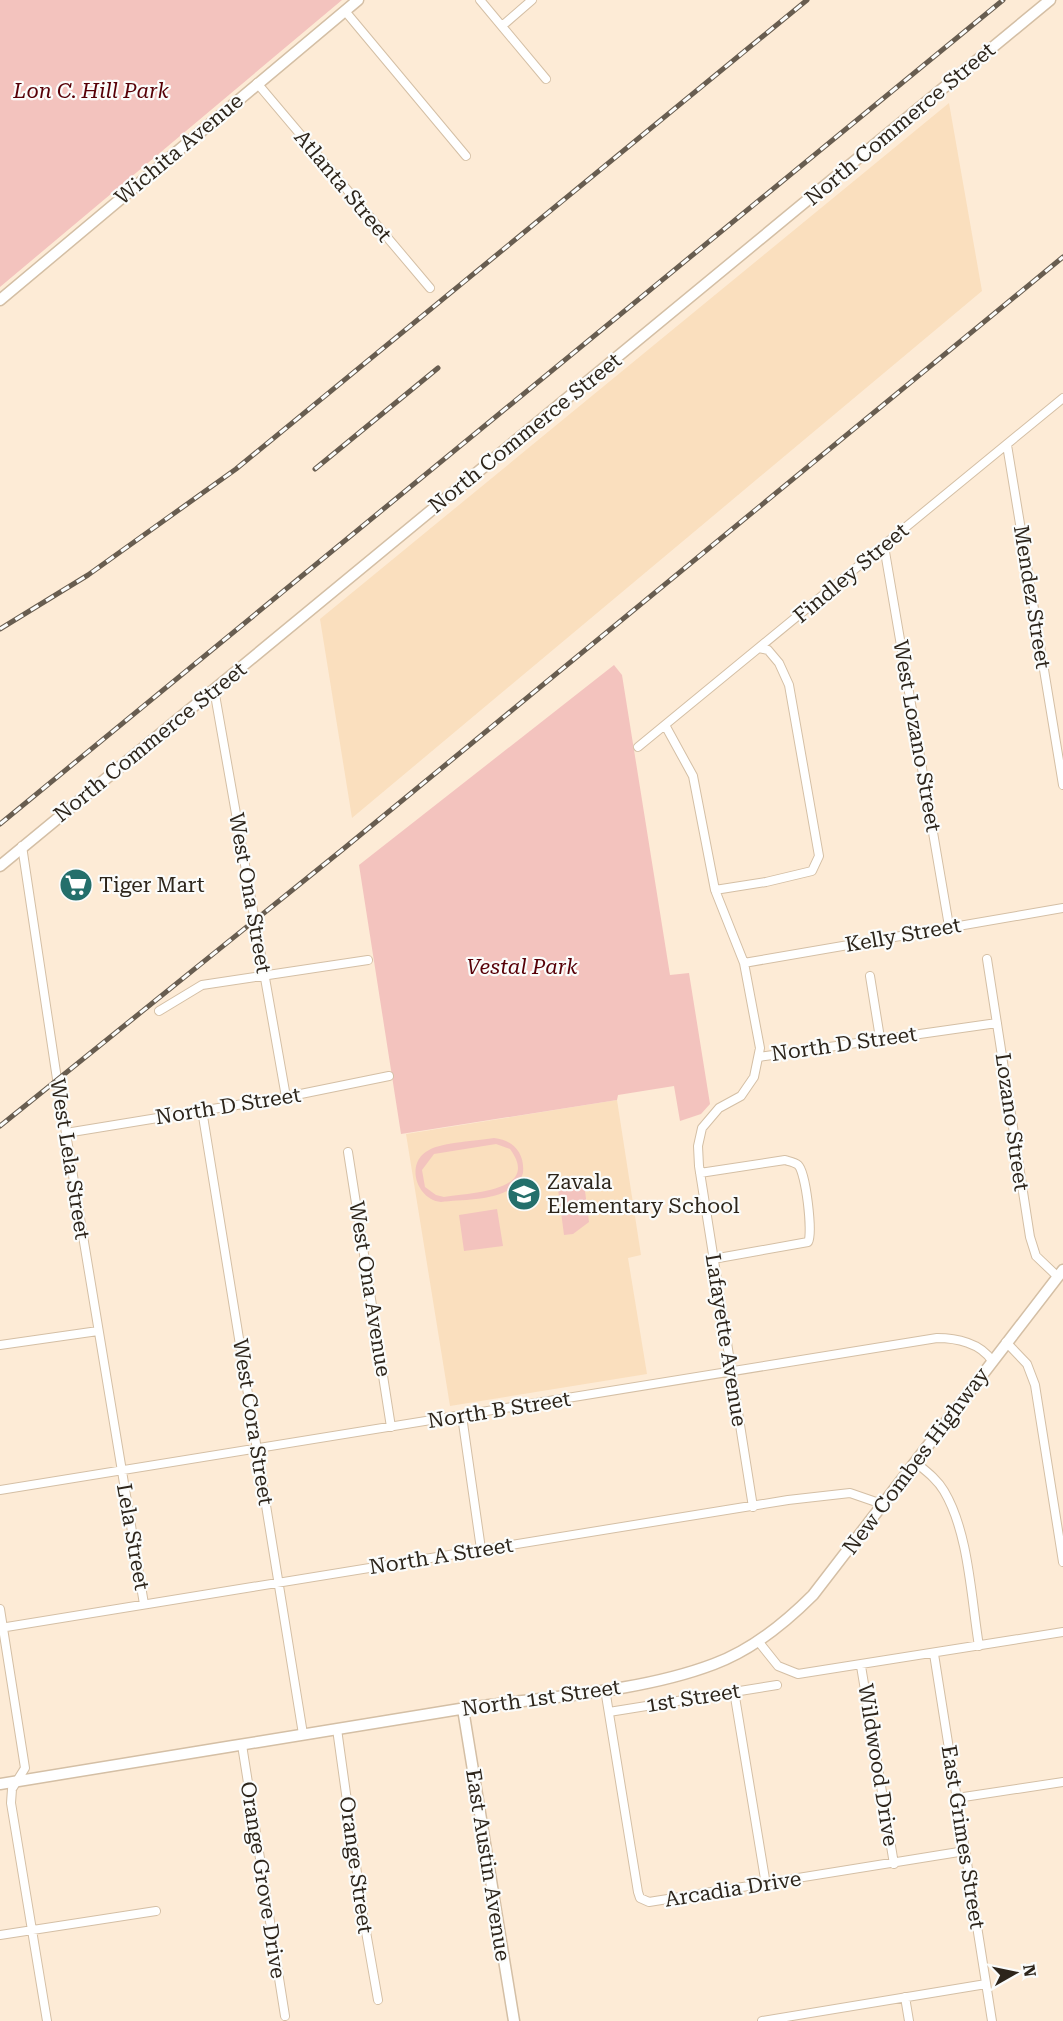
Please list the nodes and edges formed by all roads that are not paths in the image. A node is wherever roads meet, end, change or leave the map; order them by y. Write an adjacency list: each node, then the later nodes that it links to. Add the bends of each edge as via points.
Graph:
1 (358, 0): 5 (street, Wichita Avenue)
2 (480, 0): 6 (street)
3 (532, 0): 6 (street)
4 (1050, 0): 16 (street, North Commerce Street)
5 (345, 11): 8 (street, Wichita Avenue); 9 (street)
6 (502, 26): 7 (street)
7 (546, 79)
8 (257, 83): 10 (street, Atlanta Street); 11 (street, Wichita Avenue)
9 (466, 156)
10 (430, 288)
11 (0, 300)
12 (1063, 398): 13 (street, Findley Street)
13 (1007, 445): 14 (street, Findley Street); 19 (street, Mendez Street)
14 (884, 546): 15 (street, Findley Street); 24 (street, West Lozano Street)
15 (759, 648): 17 (street, Findley Street); 22 (street, via 768,650 779,663 789,685 819,856 812,871 804,874)
16 (214, 689): 20 (street, North Commerce Street); 29 (street, West Ona Street)
17 (665, 725): 18 (street, Findley Street); 22 (street, via 693,776)
18 (638, 747)
19 (1063, 785)
20 (22, 846): 21 (street, North Commerce Street); 37 (street, West Lela Street)
21 (0, 866)
22 (715, 890): 27 (street)
23 (1063, 908): 24 (street, Kelly Street)
24 (949, 926): 27 (street, Kelly Street)
25 (987, 959): 31 (street, Lozano Street)
26 (368, 960): 29 (street)
27 (744, 963): 33 (street, via 756,1013)
28 (870, 976): 32 (street)
29 (265, 977): 30 (street, via 202,985); 35 (street, West Ona Street)
30 (159, 1011)
31 (997, 1023): 32 (street, North D Street); 41 (street, Lozano Street, via 1030,1237 1036,1256)
32 (880, 1038): 33 (street, North D Street)
33 (759, 1057): 39 (street, North D Street, via 754,1077 741,1096 719,1107 702,1128 698,1146)
34 (389, 1076): 35 (street, North D Street)
35 (286, 1097): 36 (street, North D Street)
36 (202, 1110): 37 (street, North D Street); 49 (street, West Cora Street)
37 (66, 1133): 42 (street, West Lela Street)
38 (348, 1152): 48 (street, West Ona Avenue)
39 (700, 1173): 40 (street, Lafayette Avenue); 40 (street, via 784,1160 797,1164 808,1209 811,1238 807,1242)
40 (713, 1259): 46 (street, Lafayette Avenue)
41 (1060, 1273): 43 (street, New Combes Highway)
42 (98, 1331): 44 (street); 51 (street, West Lela Street)
43 (1006, 1342): 45 (street, New Combes Highway); 56 (street, via 1028,1364 1035,1386)
44 (0, 1346)
45 (992, 1361): 46 (street, North B Street, via 969,1343 937,1338); 50 (street, New Combes Highway)
46 (732, 1372): 47 (street, North B Street); 54 (street, Lafayette Avenue)
47 (462, 1416): 48 (street, North B Street); 55 (street)
48 (391, 1427): 49 (street, North B Street)
49 (258, 1449): 51 (street, North B Street); 57 (street, West Cora Street)
50 (915, 1462): 53 (street, New Combes Highway); 63 (street, via 945,1492 960,1528)
51 (122, 1471): 52 (street, North B Street); 58 (street, Lela Street)
52 (0, 1490)
53 (882, 1504): 54 (street, North A Street, via 850,1493); 62 (street, New Combes Highway, via 813,1595 792,1617)
54 (753, 1507): 55 (street, North A Street)
55 (481, 1548): 57 (street, North A Street)
56 (1063, 1562)
57 (279, 1583): 58 (street, North A Street); 72 (street, West Cora Street)
58 (144, 1604): 60 (street, North A Street)
59 (0, 1609): 60 (street)
60 (2, 1628): 74 (street, via 25,1768)
61 (1063, 1632): 63 (street)
62 (758, 1641): 65 (street, via 778,1666 793,1674); 67 (street, North 1st Street, via 715,1664)
63 (979, 1646): 64 (street)
64 (934, 1654): 65 (street); 77 (street, East Grimes Street)
65 (861, 1666): 79 (street, Wildwood Drive)
66 (777, 1685): 68 (street, 1st Street)
67 (605, 1689): 69 (street, North 1st Street); 70 (street, Arcadia Drive)
68 (734, 1691): 70 (street, 1st Street); 80 (street)
69 (463, 1709): 71 (street, North 1st Street); 89 (street, East Austin Avenue)
70 (609, 1712): 80 (street, Arcadia Drive, via 640,1898 649,1902)
71 (337, 1729): 72 (street, North 1st Street); 86 (street, Orange Street)
72 (303, 1734): 73 (street, North 1st Street)
73 (242, 1744): 74 (street, North 1st Street); 87 (street, Orange Grove Drive)
74 (18, 1782): 76 (street, North 1st Street); 82 (street, via 12,1789 10,1803)
75 (1063, 1782): 77 (street)
76 (0, 1785)
77 (957, 1798): 78 (street, East Grimes Street)
78 (965, 1851): 79 (street, Arcadia Drive); 84 (street, East Grimes Street)
79 (894, 1864): 80 (street, Arcadia Drive)
80 (766, 1885)
81 (156, 1911): 82 (street)
82 (33, 1930): 83 (street); 88 (street)
83 (0, 1935)
84 (986, 1984): 85 (street); 92 (street, East Grimes Street)
85 (905, 1997): 90 (street); 91 (street)
86 (378, 2000)
87 (285, 2016)
88 (47, 2021)
89 (514, 2021)
90 (762, 2021)
91 (909, 2021)
92 (992, 2021)

